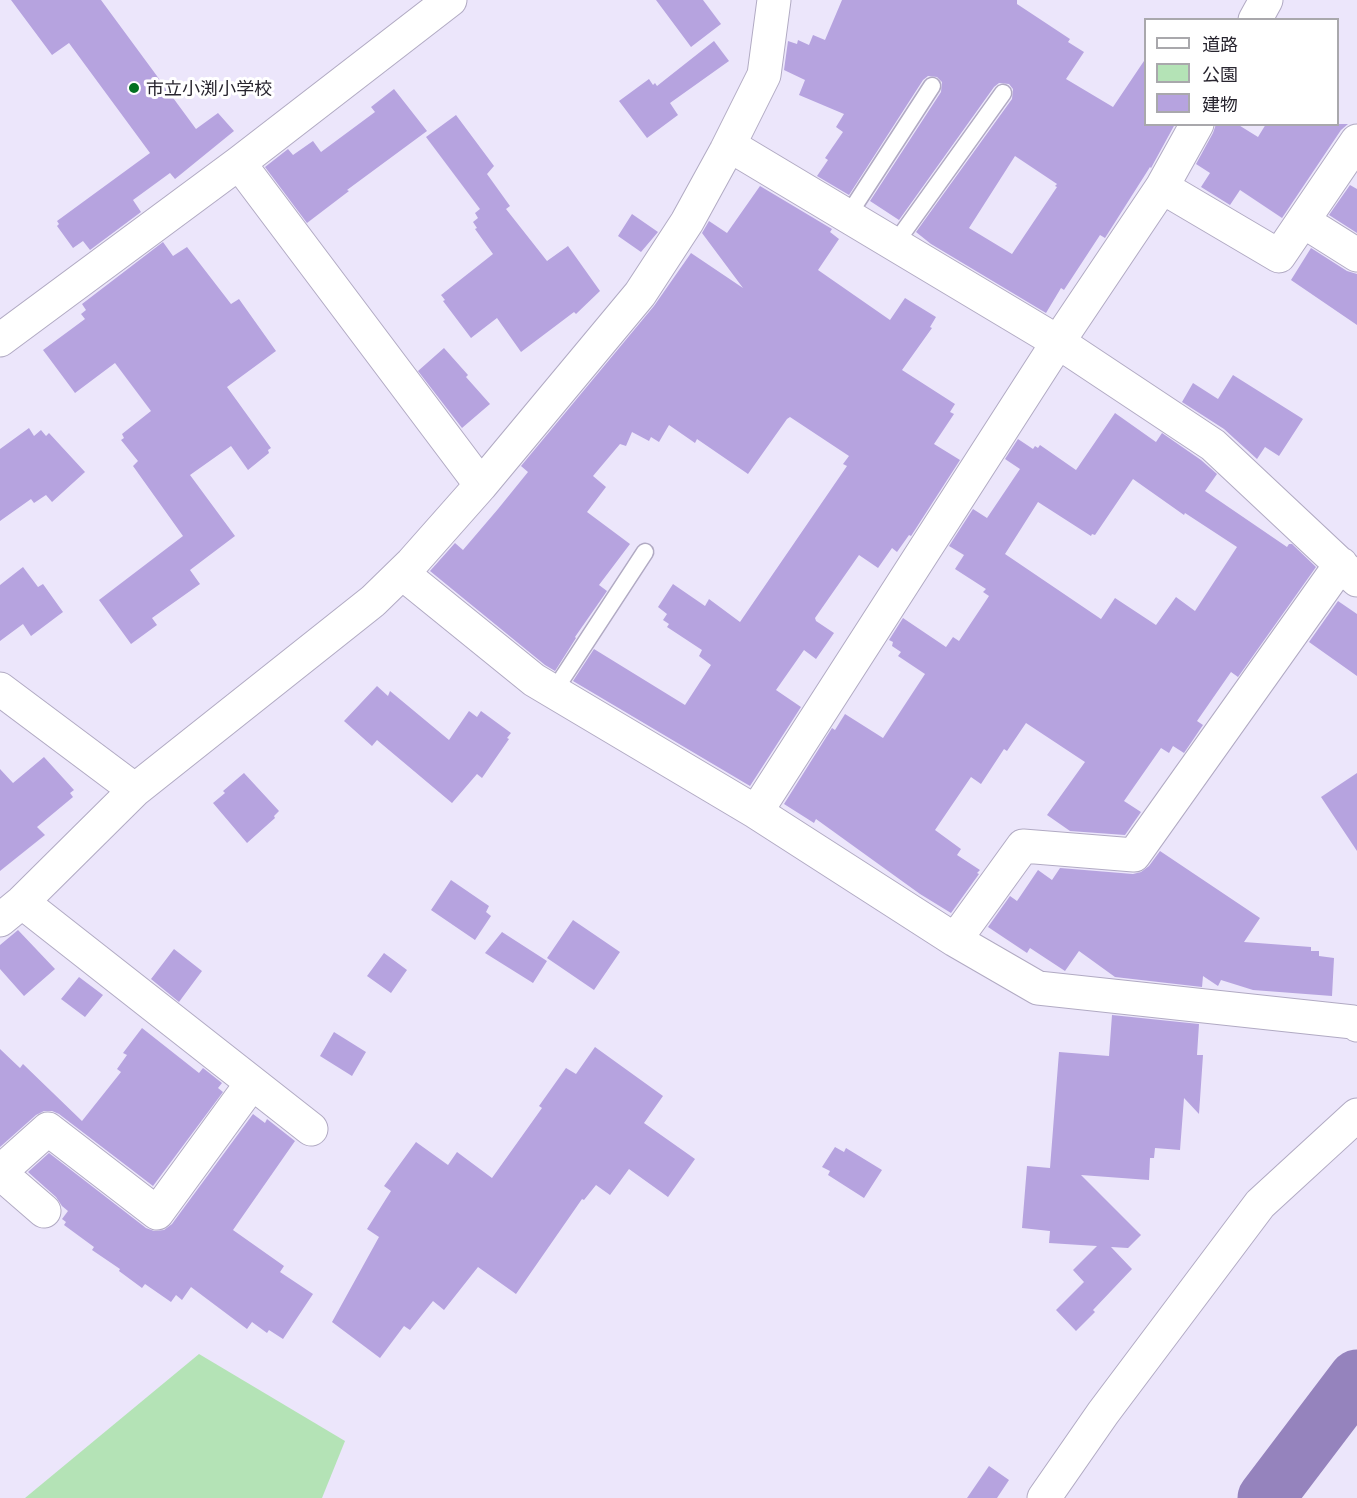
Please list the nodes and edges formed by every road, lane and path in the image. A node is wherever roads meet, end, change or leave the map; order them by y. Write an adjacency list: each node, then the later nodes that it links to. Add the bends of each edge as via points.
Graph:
1 (450, 0): 10 (street)
2 (1266, 0): 4 (street)
3 (771, 2): 9 (street, via 764,75)
4 (1256, 18)
5 (932, 86): 12 (lane)
6 (1003, 93): 14 (lane)
7 (1196, 126): 11 (street)
8 (1357, 141): 13 (street)
9 (729, 145): 12 (street); 18 (street, via 687,222 640,294)
10 (239, 164): 16 (street); 18 (street)
11 (1162, 187): 13 (street, via 1279,256); 17 (street)
12 (848, 217): 14 (street)
13 (1303, 221): 15 (street)
14 (894, 245): 17 (street)
15 (1357, 255)
16 (0, 340)
17 (1058, 342): 20 (street, via 1213,445); 25 (street)
18 (481, 485): 21 (street)
19 (645, 552): 23 (lane)
20 (1349, 572): 27 (street, via 1134,855 1023,846)
21 (402, 573): 23 (street, via 534,680); 24 (street)
22 (0, 689): 24 (street)
23 (554, 691): 25 (street)
24 (135, 790): 26 (street)
25 (756, 812): 27 (street)
26 (11, 911): 29 (street)
27 (955, 940): 28 (street, via 1038,988)
28 (1357, 1025)
29 (252, 1083): 31 (street); 32 (street, via 157,1213 48,1129)
30 (1357, 1115): 34 (street, via 1260,1204 1102,1413)
31 (311, 1129)
32 (0, 1172): 33 (street)
33 (44, 1211)
34 (1044, 1498)

